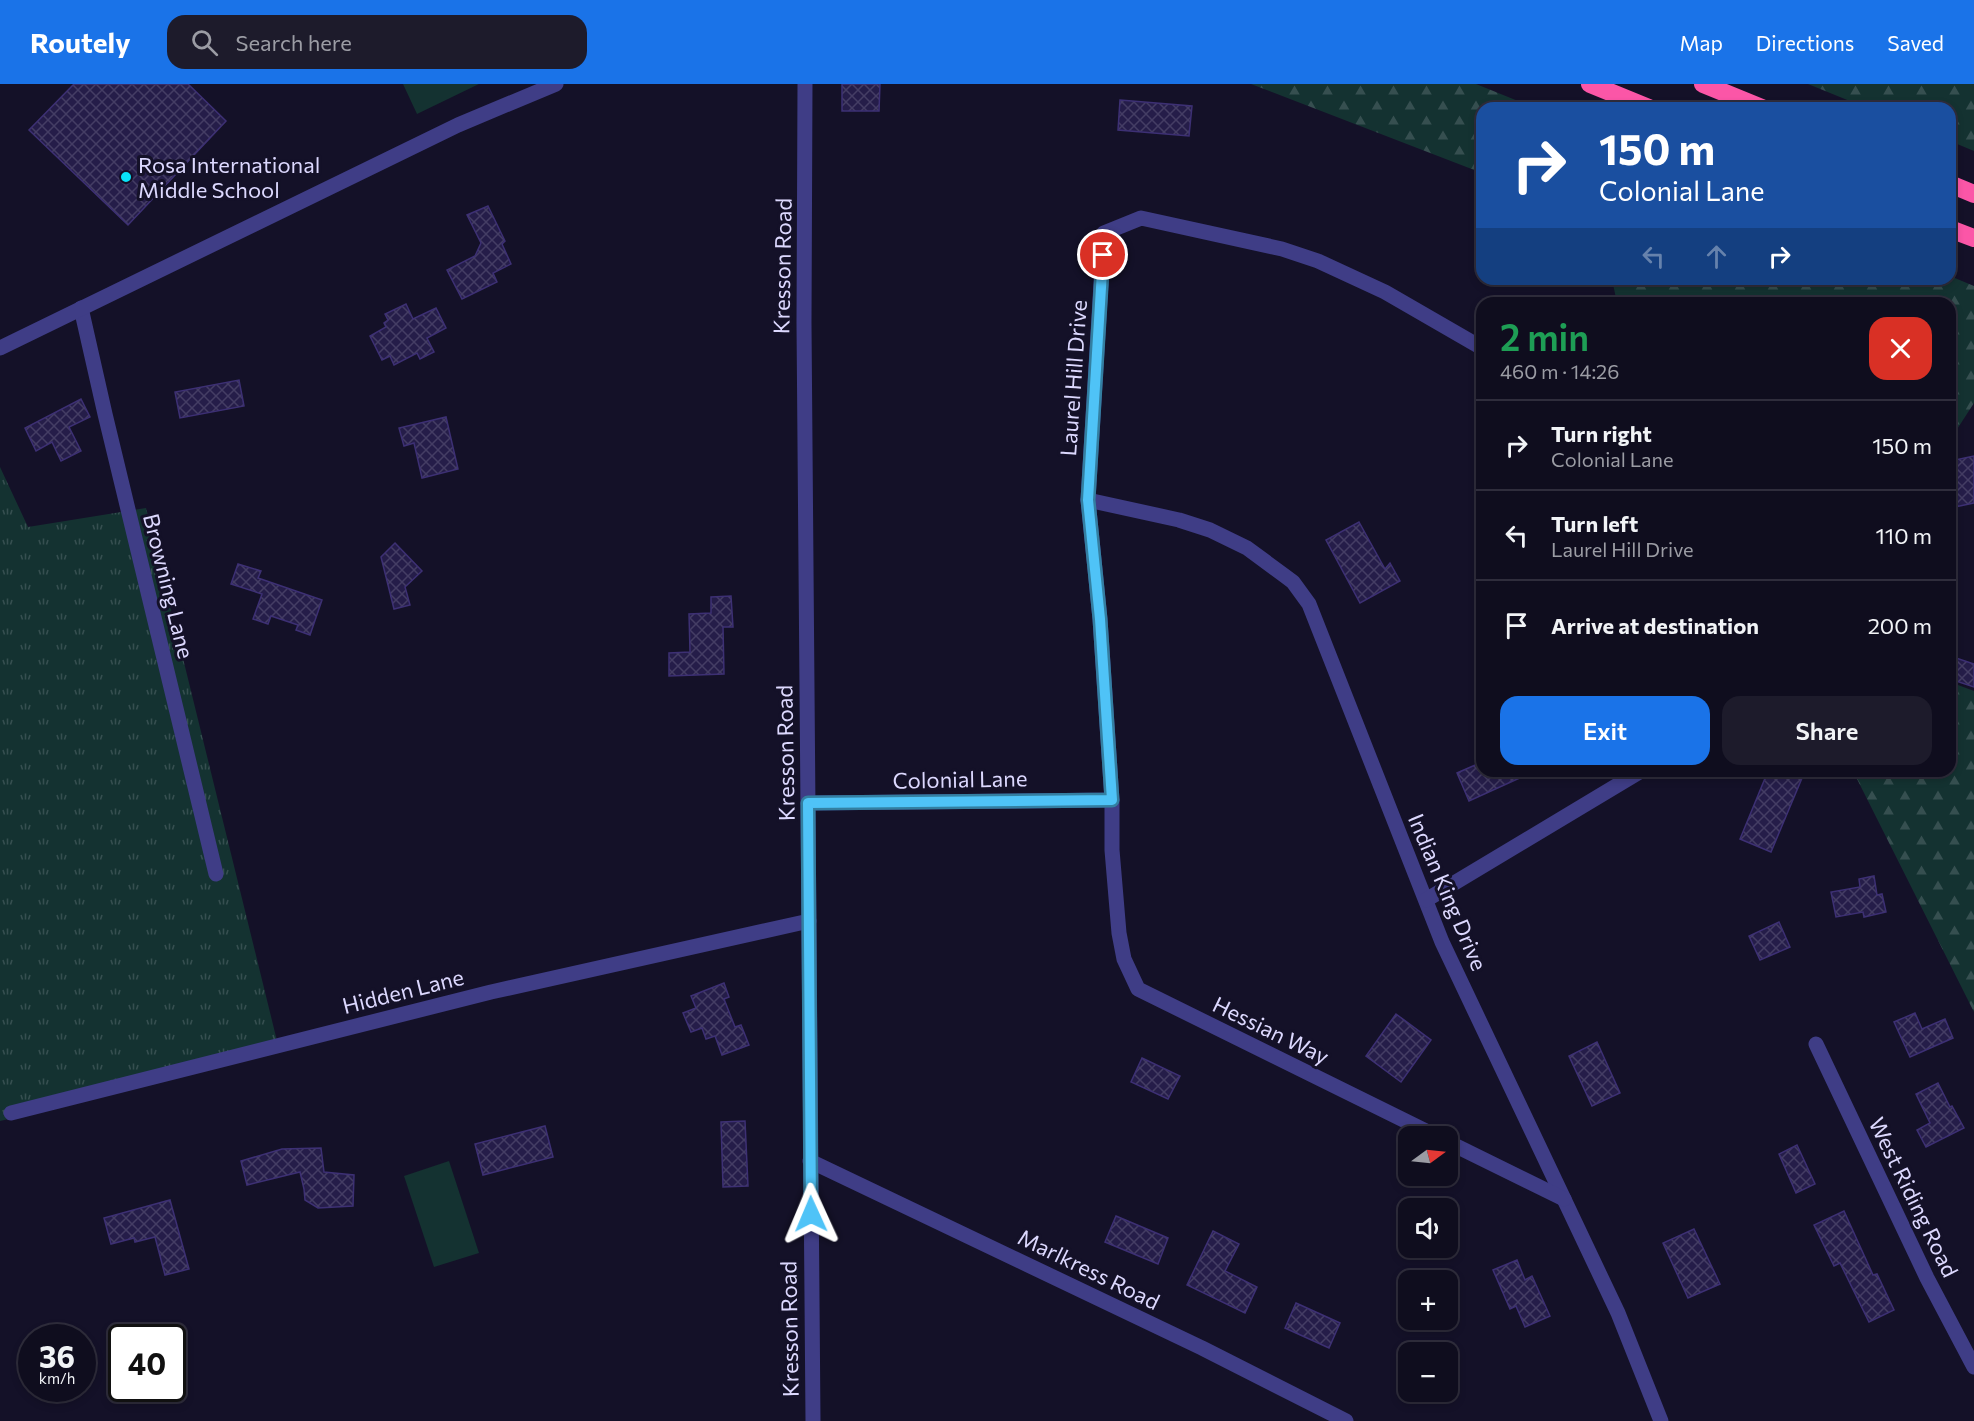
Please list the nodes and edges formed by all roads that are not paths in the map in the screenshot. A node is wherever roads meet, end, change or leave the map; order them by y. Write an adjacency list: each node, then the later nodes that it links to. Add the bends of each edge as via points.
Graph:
1 (556, 84): 11 (street, via 458,125)
2 (805, 84): 17 (street, Kresson Road)
3 (1590, 84): 5 (highway)
4 (1703, 84): 6 (highway)
5 (1634, 102)
6 (1747, 102)
7 (1956, 186): 8 (highway)
8 (1974, 194)
9 (1956, 231): 10 (highway)
10 (1974, 238)
11 (81, 308): 13 (street); 18 (street, Browning Lane)
12 (1476, 345): 14 (street, Laurel Hill Drive, via 1385,292 1318,261 1282,249 1141,218 1104,233)
13 (0, 348)
14 (1088, 500): 16 (street, Laurel Hill Drive); 19 (street, Indian King Drive, via 1210,530 1247,548 1293,582 1309,604)
15 (1631, 777): 19 (street)
16 (1112, 800): 17 (street, Colonial Lane); 21 (street, Laurel Hill Drive)
17 (808, 803): 20 (street, Kresson Road)
18 (216, 874)
19 (1425, 900): 27 (street, Indian King Drive)
20 (809, 921): 23 (street, Hidden Lane, via 491,992); 26 (street, Kresson Road)
21 (1119, 933): 24 (street, Hessian Way, via 1124,958 1138,989)
22 (1816, 1044): 28 (street, West Riding Road, via 1927,1278)
23 (11, 1113)
24 (1416, 1126)
25 (1458, 1147): 27 (street)
26 (810, 1161): 29 (street, Kresson Road); 30 (street, Marlkress Road)
27 (1564, 1199): 31 (street, Indian King Drive, via 1618,1313)
28 (1974, 1367)
29 (813, 1421)
30 (1346, 1421)
31 (1661, 1421)

